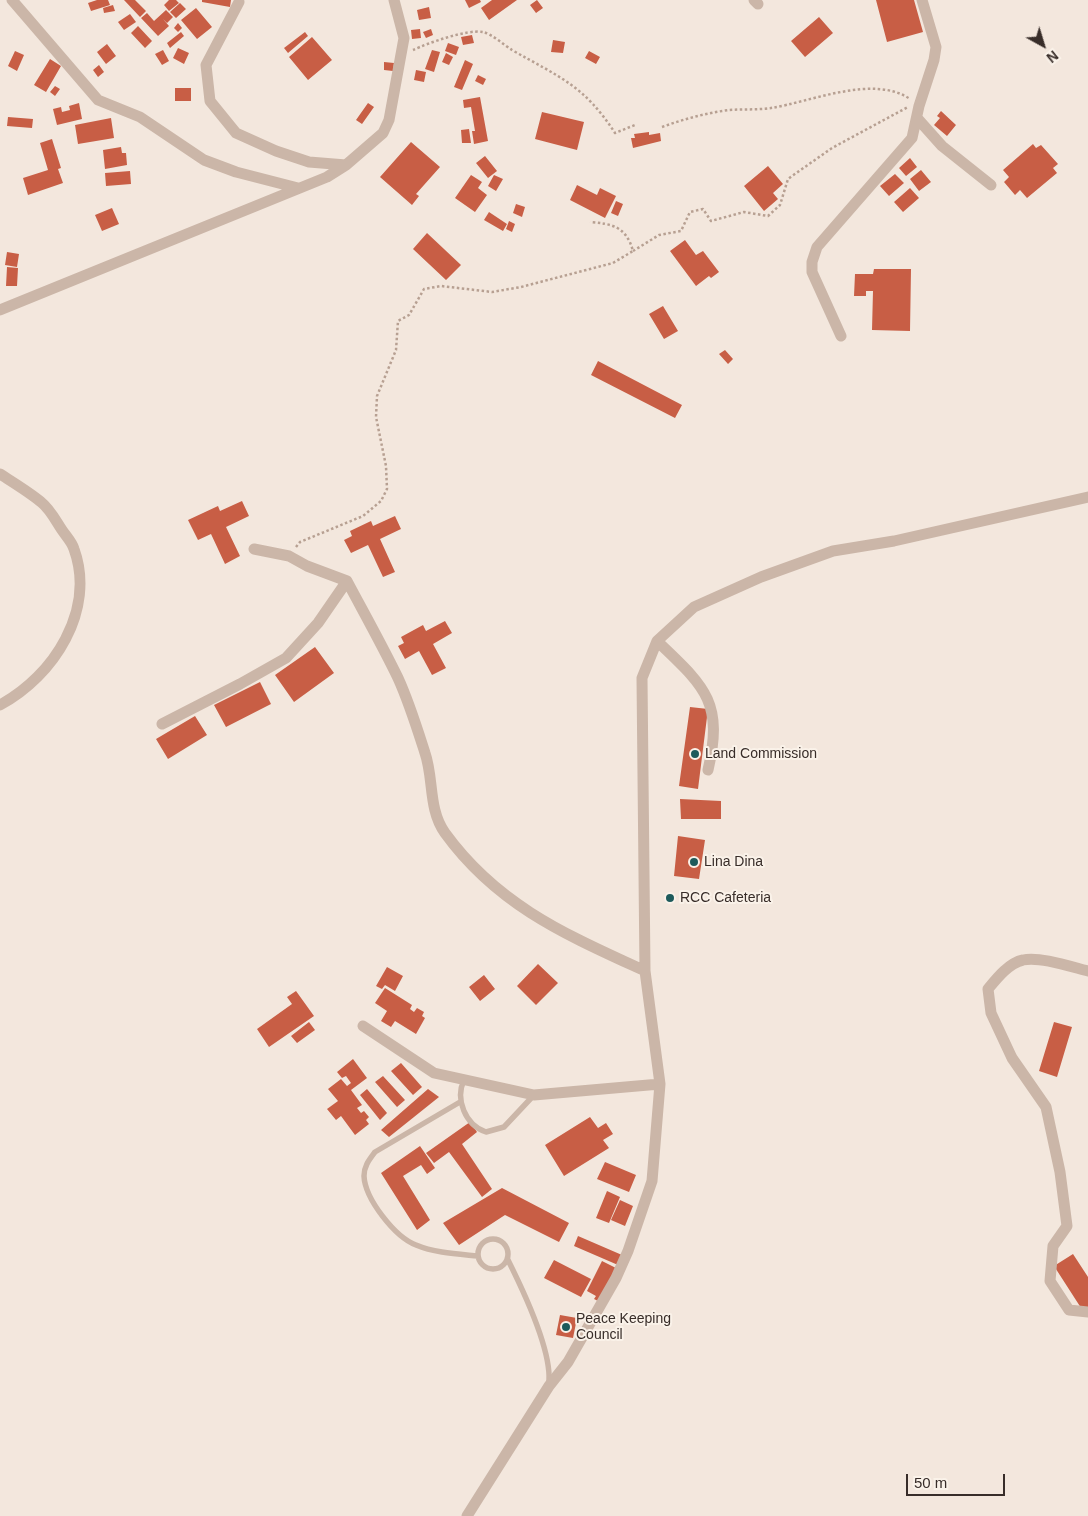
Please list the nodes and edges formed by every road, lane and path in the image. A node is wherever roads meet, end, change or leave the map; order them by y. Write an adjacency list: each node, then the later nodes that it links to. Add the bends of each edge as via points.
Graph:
1 (12, 0): 12 (street, via 98,100 140,117 204,160)
2 (394, 0): 5 (street, via 404,38)
3 (922, 0): 6 (street, via 936,47)
4 (239, 2): 10 (street, via 206,65 210,101 236,133 276,152 309,162)
5 (403, 56): 8 (path, via 426,44 462,33 484,32 574,86 590,99 615,133); 10 (street, via 389,120 383,133)
6 (919, 106): 7 (street); 9 (path, via 905,96 875,89 831,94 770,108 693,116); 14 (path, via 905,108 864,130 792,176 788,179 780,205 768,216 744,212 711,221 703,209 690,212 682,231 658,236)
7 (918, 118): 11 (street, via 942,146); 16 (street, via 912,138 903,150 817,247 812,272)
8 (635, 125)
9 (662, 127)
10 (346, 165): 12 (street)
11 (991, 185)
12 (298, 188): 15 (street)
13 (590, 222): 14 (path, via 614,225 631,241)
14 (634, 251): 20 (path, via 613,263 521,287 492,292 441,286 424,289 409,315 398,321 396,350 377,396 376,417 387,489 381,501 362,516 300,542)
15 (0, 310)
16 (841, 336)
17 (0, 474): 23 (street, via 42,503 74,547 81,578 71,631 58,652 42,672)
18 (1088, 497): 22 (street, via 833,552 761,577 694,608)
19 (254, 549): 20 (street)
20 (289, 556): 21 (street)
21 (347, 581): 24 (street, via 318,623 286,658); 26 (street, via 399,680 426,756 432,802 444,832 516,905 557,930)
22 (657, 641): 25 (street, via 705,691 714,714 714,744); 26 (street, via 642,678)
23 (0, 705)
24 (162, 724)
25 (708, 770)
26 (645, 971): 30 (street)
27 (1088, 971): 35 (street, via 1047,961 1023,960 1000,974 988,989 991,1013 1012,1058 1046,1107 1060,1172 1067,1226 1053,1246 1050,1282 1069,1310)
28 (363, 1026): 29 (street, via 434,1073)
29 (464, 1080): 31 (street); 32 (lane)
30 (660, 1084): 31 (street); 36 (street, via 652,1180 628,1251 584,1336)
31 (534, 1095): 32 (lane, via 504,1127 486,1132 473,1126)
32 (460, 1102): 33 (lane, via 375,1152 366,1164 365,1185 387,1223 400,1235 416,1245)
33 (478, 1256): 34 (lane, via 480,1264 487,1269 495,1270); 34 (lane, via 484,1242 499,1240 506,1245)
34 (508, 1260): 36 (lane, via 538,1329 550,1373)
35 (1088, 1312)
36 (549, 1386): 37 (street)
37 (467, 1516)

